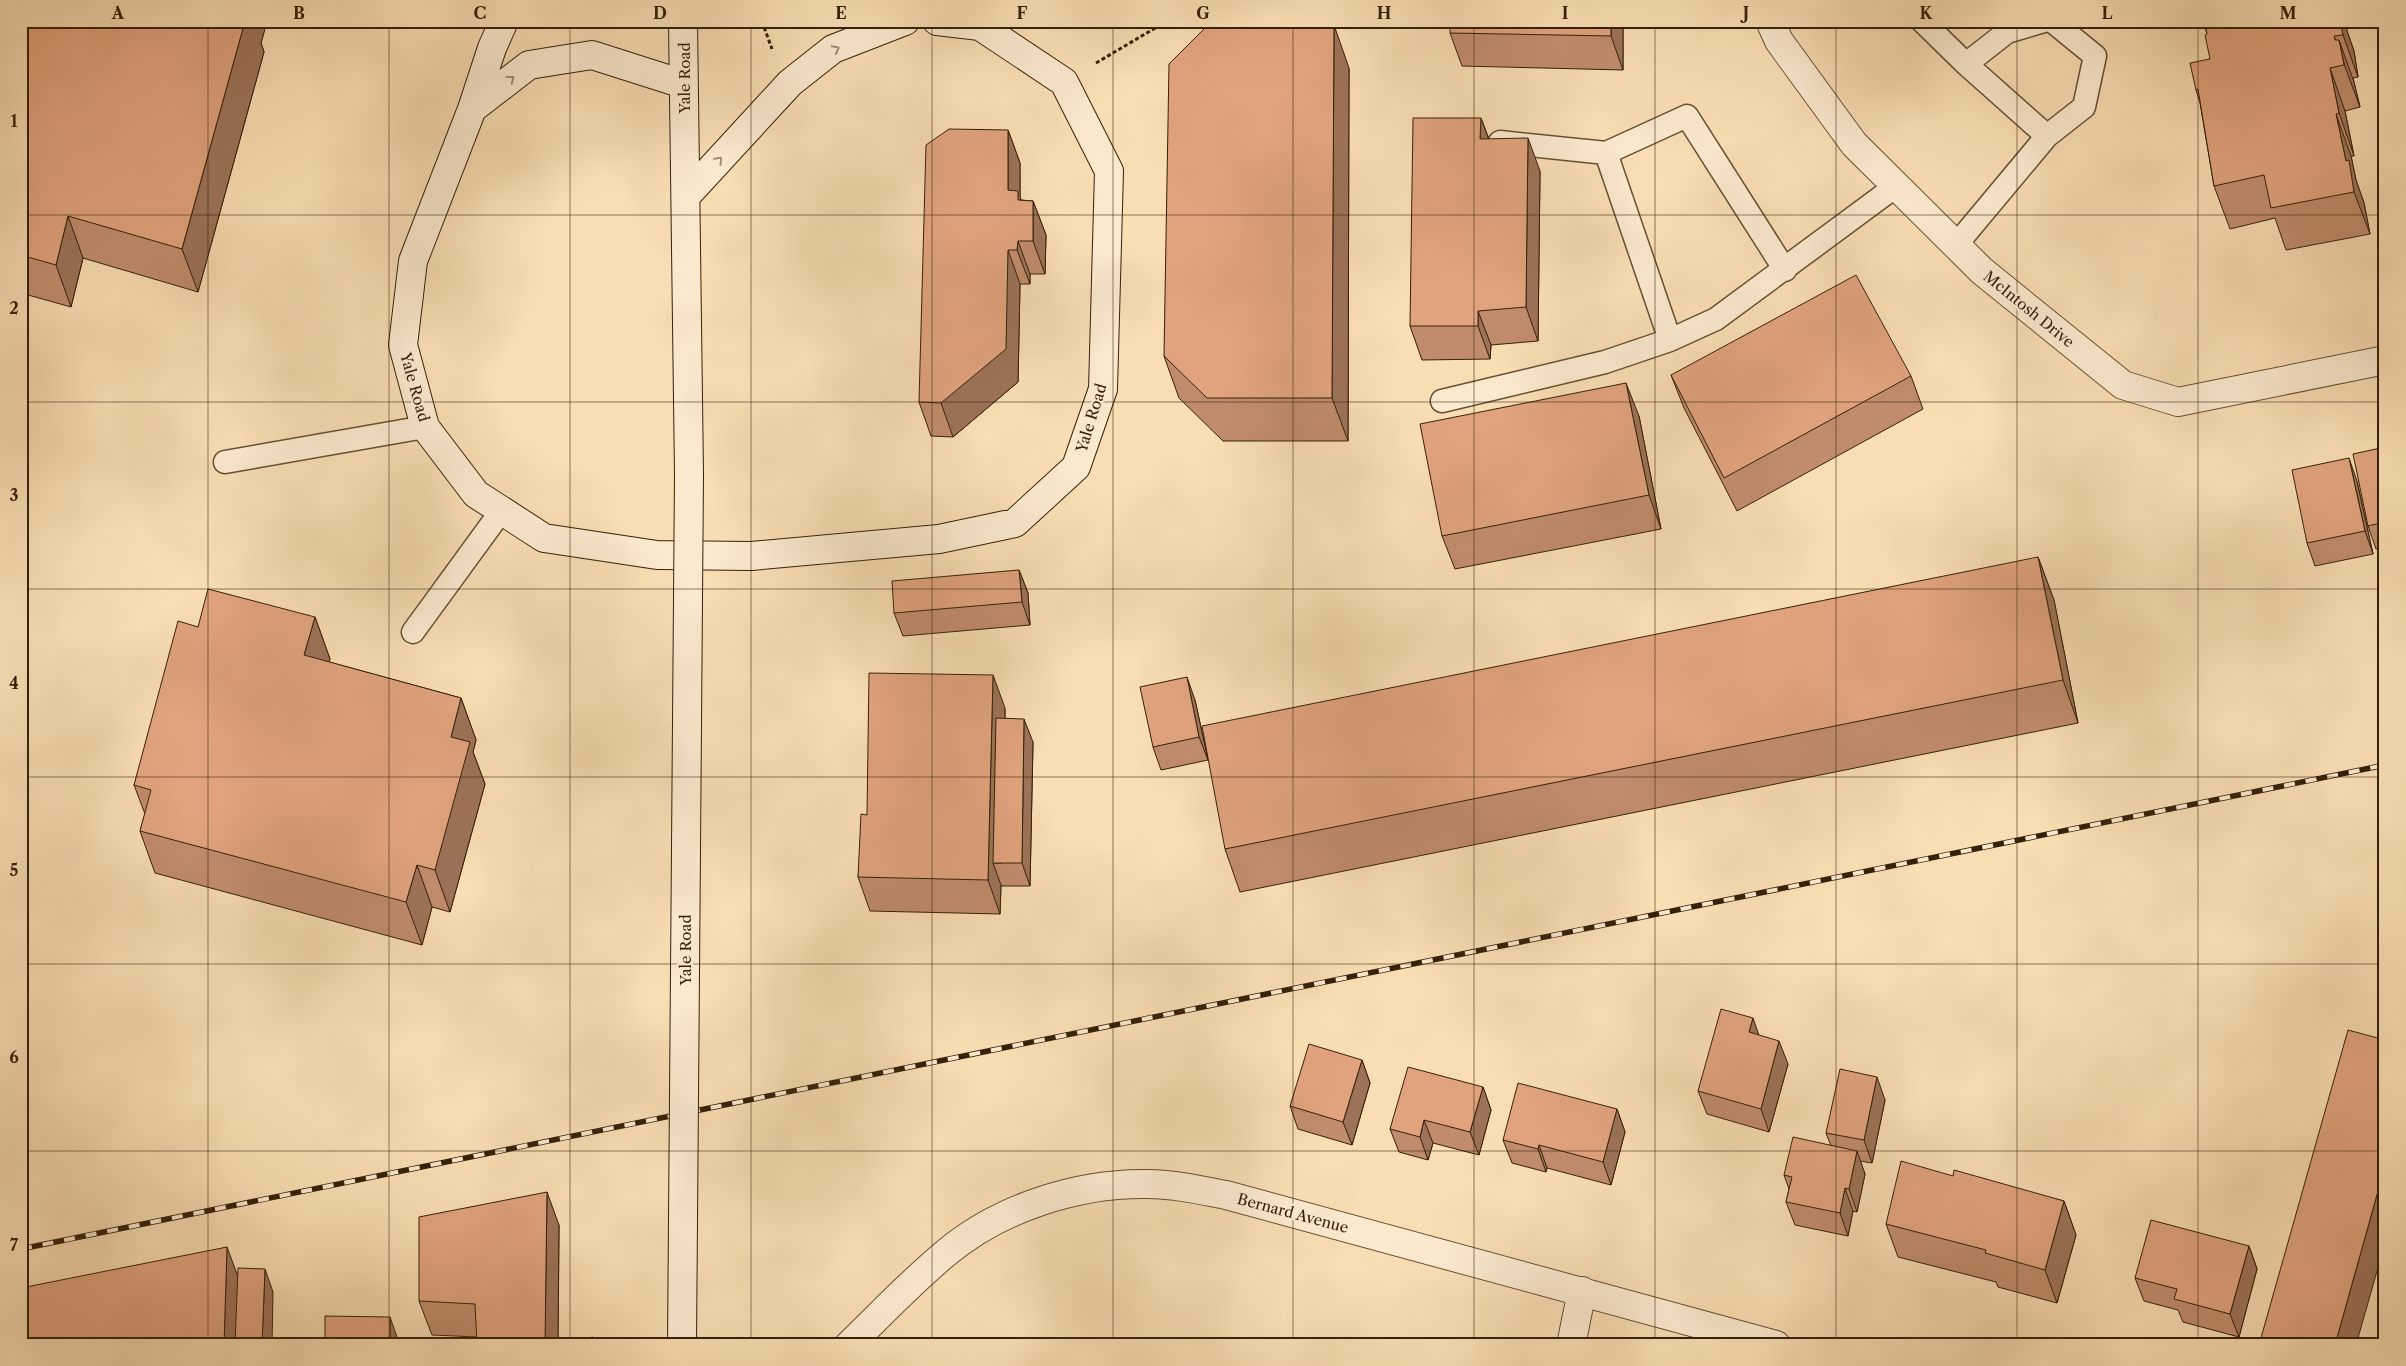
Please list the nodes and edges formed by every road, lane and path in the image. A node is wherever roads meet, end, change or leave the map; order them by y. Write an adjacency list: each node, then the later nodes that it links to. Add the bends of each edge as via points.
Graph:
1 (504, 21): 15 (street, Yale Road)
2 (683, 21): 14 (street, Yale Road)
3 (764, 21): 11 (path)
4 (905, 21): 20 (street, one-way to 4, via 790,83 833,49)
5 (938, 21): 13 (street, Yale Road, via 980,26)
6 (1167, 21): 13 (path)
7 (1770, 21): 19 (street, McIntosh Drive, via 1779,41 1854,144)
8 (1922, 21): 12 (lane)
9 (2044, 21): 12 (lane, via 2007,32)
10 (2052, 21): 16 (lane, via 2095,56 2084,107)
11 (773, 52)
12 (1966, 64): 16 (lane)
13 (1064, 82): 28 (street, Yale Road, via 1109,171 1103,389 1076,467 1015,522 939,539 771,556 657,555 544,538)
14 (683, 84): 15 (street, one-way to 14, via 529,65 592,55); 20 (street, Yale Road)
15 (472, 109): 26 (street, Yale Road, via 413,261 403,345)
16 (2047, 136): 21 (lane)
17 (1478, 139): 18 (lane)
18 (1606, 152): 22 (lane, via 1686,116); 23 (lane)
19 (1896, 186): 21 (street, McIntosh Drive); 22 (lane)
20 (686, 196): 31 (street, Yale Road, bridge, via 689,474)
21 (1956, 246): 24 (street, McIntosh Drive, via 1982,271 2123,385 2178,402)
22 (1785, 270): 23 (lane, via 1716,319)
23 (1670, 340): 25 (lane, via 1605,362)
24 (2385, 360)
25 (1442, 401)
26 (425, 427): 27 (lane); 28 (street, Yale Road, via 476,494)
27 (225, 462)
28 (502, 510): 29 (lane)
29 (413, 632)
30 (1582, 1291): 32 (street, Bernard Avenue, via 1226,1195 1186,1186 1146,1184 1094,1188 1045,1200 988,1223 946,1253); 33 (street); 34 (street, Bernard Avenue)
31 (682, 1345)
32 (849, 1345)
33 (1571, 1345)
34 (1776, 1345)

